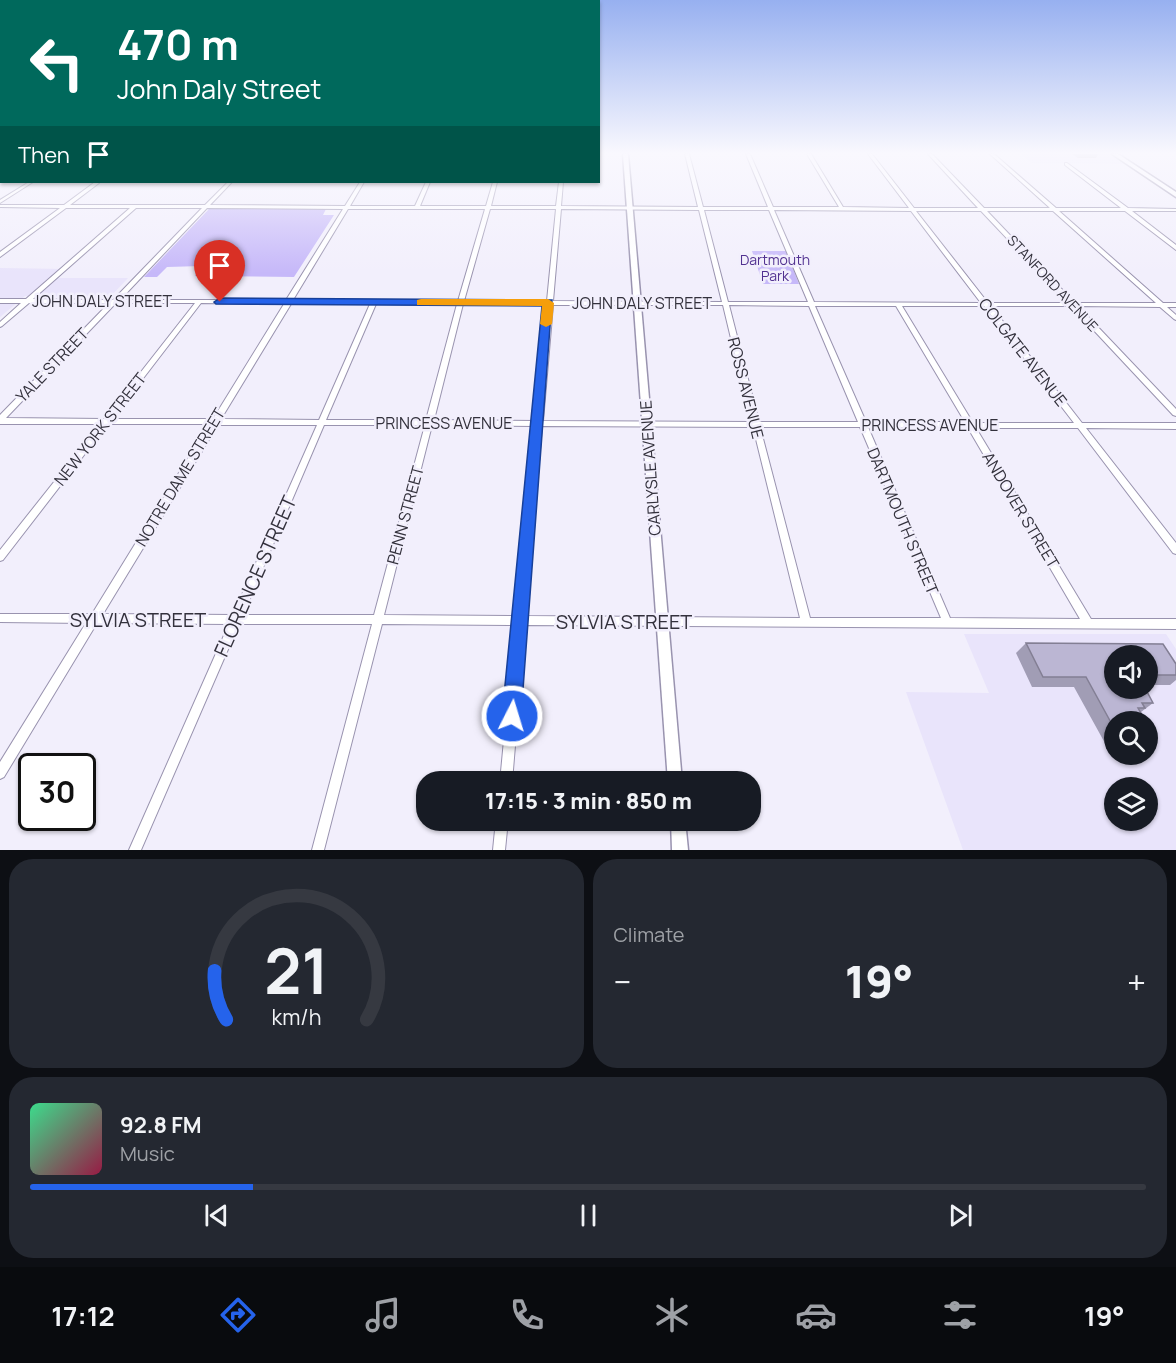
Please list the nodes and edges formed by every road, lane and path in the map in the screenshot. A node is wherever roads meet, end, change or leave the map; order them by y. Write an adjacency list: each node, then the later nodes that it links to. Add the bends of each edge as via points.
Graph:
1 (15, 194): 16 (street)
2 (81, 194): 17 (street)
3 (218, 194): 19 (street, YALE STREET)
4 (355, 194): 20 (street, NOTRE DAME STREET)
5 (423, 194): 21 (street)
6 (492, 194): 22 (street, PENN STREET)
7 (560, 194): 23 (street)
8 (628, 194): 24 (street, CARLYSLE AVENUE)
9 (697, 194): 25 (street, ROSS AVENUE)
10 (765, 194): 26 (street, DARTMOUTH STREET)
11 (833, 194): 27 (street)
12 (900, 194): 28 (street, COLGATE AVENUE)
13 (968, 194): 29 (street, STANFORD AVENUE)
14 (1037, 194): 30 (street)
15 (1105, 194): 31 (street)
16 (0, 204): 17 (street)
17 (64, 206): 18 (street); 34 (street)
18 (135, 207): 19 (street); 36 (street)
19 (205, 207): 20 (street); 37 (street, YALE STREET)
20 (346, 207): 21 (street); 39 (street, NOTRE DAME STREET)
21 (417, 207): 22 (street)
22 (488, 208): 23 (street); 41 (street, PENN STREET)
23 (558, 208): 24 (street); 42 (street)
24 (629, 208): 25 (street); 43 (street, CARLYSLE AVENUE)
25 (701, 208): 26 (street); 44 (street, ROSS AVENUE)
26 (771, 208): 27 (street); 45 (street, DARTMOUTH STREET)
27 (842, 209): 28 (street)
28 (912, 209): 29 (street); 47 (street, COLGATE AVENUE)
29 (983, 209): 30 (street); 48 (street, STANFORD AVENUE)
30 (1054, 209): 31 (street); 49 (street)
31 (1125, 209): 32 (street); 33 (street)
32 (1176, 210)
33 (1176, 248)
34 (0, 255)
35 (0, 301): 36 (street, JOHN DALY STREET)
36 (27, 301): 37 (street, JOHN DALY STREET); 52 (street)
37 (113, 301): 38 (street, JOHN DALY STREET); 54 (street, YALE STREET)
38 (200, 301): 39 (street, JOHN DALY STREET); 55 (street, NEW YORK STREET)
39 (287, 302): 40 (street, JOHN DALY STREET); 56 (street, NOTRE DAME STREET)
40 (374, 302): 41 (street, JOHN DALY STREET); 57 (street, FLORENCE STREET)
41 (461, 302): 42 (street, JOHN DALY STREET); 58 (street, PENN STREET)
42 (548, 303): 43 (street, JOHN DALY STREET); 59 (street)
43 (637, 303): 44 (street, JOHN DALY STREET); 60 (street, CARLYSLE AVENUE)
44 (725, 303): 45 (street, JOHN DALY STREET); 61 (street, ROSS AVENUE)
45 (812, 304): 46 (street, JOHN DALY STREET); 62 (street, DARTMOUTH STREET)
46 (898, 304): 47 (street, JOHN DALY STREET); 63 (street, ANDOVER STREET)
47 (986, 304): 48 (street, JOHN DALY STREET); 64 (street, COLGATE AVENUE)
48 (1074, 305): 49 (street, JOHN DALY STREET); 53 (street, STANFORD AVENUE)
49 (1162, 305): 50 (street, JOHN DALY STREET); 51 (street)
50 (1176, 305)
51 (1176, 318)
52 (0, 325)
53 (1176, 413)
54 (0, 421): 55 (street, PRINCESS AVENUE)
55 (106, 422): 56 (street, PRINCESS AVENUE); 67 (street, NEW YORK STREET)
56 (213, 422): 57 (street, PRINCESS AVENUE); 69 (street, NOTRE DAME STREET)
57 (321, 423): 58 (street, PRINCESS AVENUE); 70 (street, FLORENCE STREET)
58 (429, 423): 59 (street, PRINCESS AVENUE); 71 (street, PENN STREET)
59 (537, 423): 60 (street, PRINCESS AVENUE); 72 (street)
60 (646, 424): 61 (street, PRINCESS AVENUE); 73 (street, CARLYSLE AVENUE)
61 (756, 424): 62 (street, PRINCESS AVENUE); 74 (street, ROSS AVENUE)
62 (862, 424): 63 (street, PRINCESS AVENUE); 75 (street, DARTMOUTH STREET)
63 (970, 425): 64 (street, PRINCESS AVENUE); 76 (street, ANDOVER STREET)
64 (1079, 425): 65 (street, PRINCESS AVENUE); 66 (street, COLGATE AVENUE)
65 (1176, 426)
66 (1176, 550)
67 (0, 557)
68 (0, 618): 69 (street, SYLVIA STREET)
69 (94, 618): 70 (street, SYLVIA STREET); 80 (street, NOTRE DAME STREET)
70 (236, 619): 71 (street, SYLVIA STREET); 83 (street, FLORENCE STREET)
71 (378, 620): 72 (street, SYLVIA STREET); 84 (street, PENN STREET)
72 (520, 620): 73 (street, SYLVIA STREET); 78 (street)
73 (662, 621): 74 (street, SYLVIA STREET); 79 (street, CARLYSLE AVENUE)
74 (806, 621): 75 (street, SYLVIA STREET)
75 (947, 622): 76 (street, SYLVIA STREET)
76 (1088, 623): 77 (street, SYLVIA STREET)
77 (1176, 624)
78 (507, 771)
79 (674, 771)
80 (0, 773)
81 (501, 831): 85 (street)
82 (679, 831): 86 (street)
83 (135, 850)
84 (318, 850)
85 (499, 850)
86 (680, 850)

